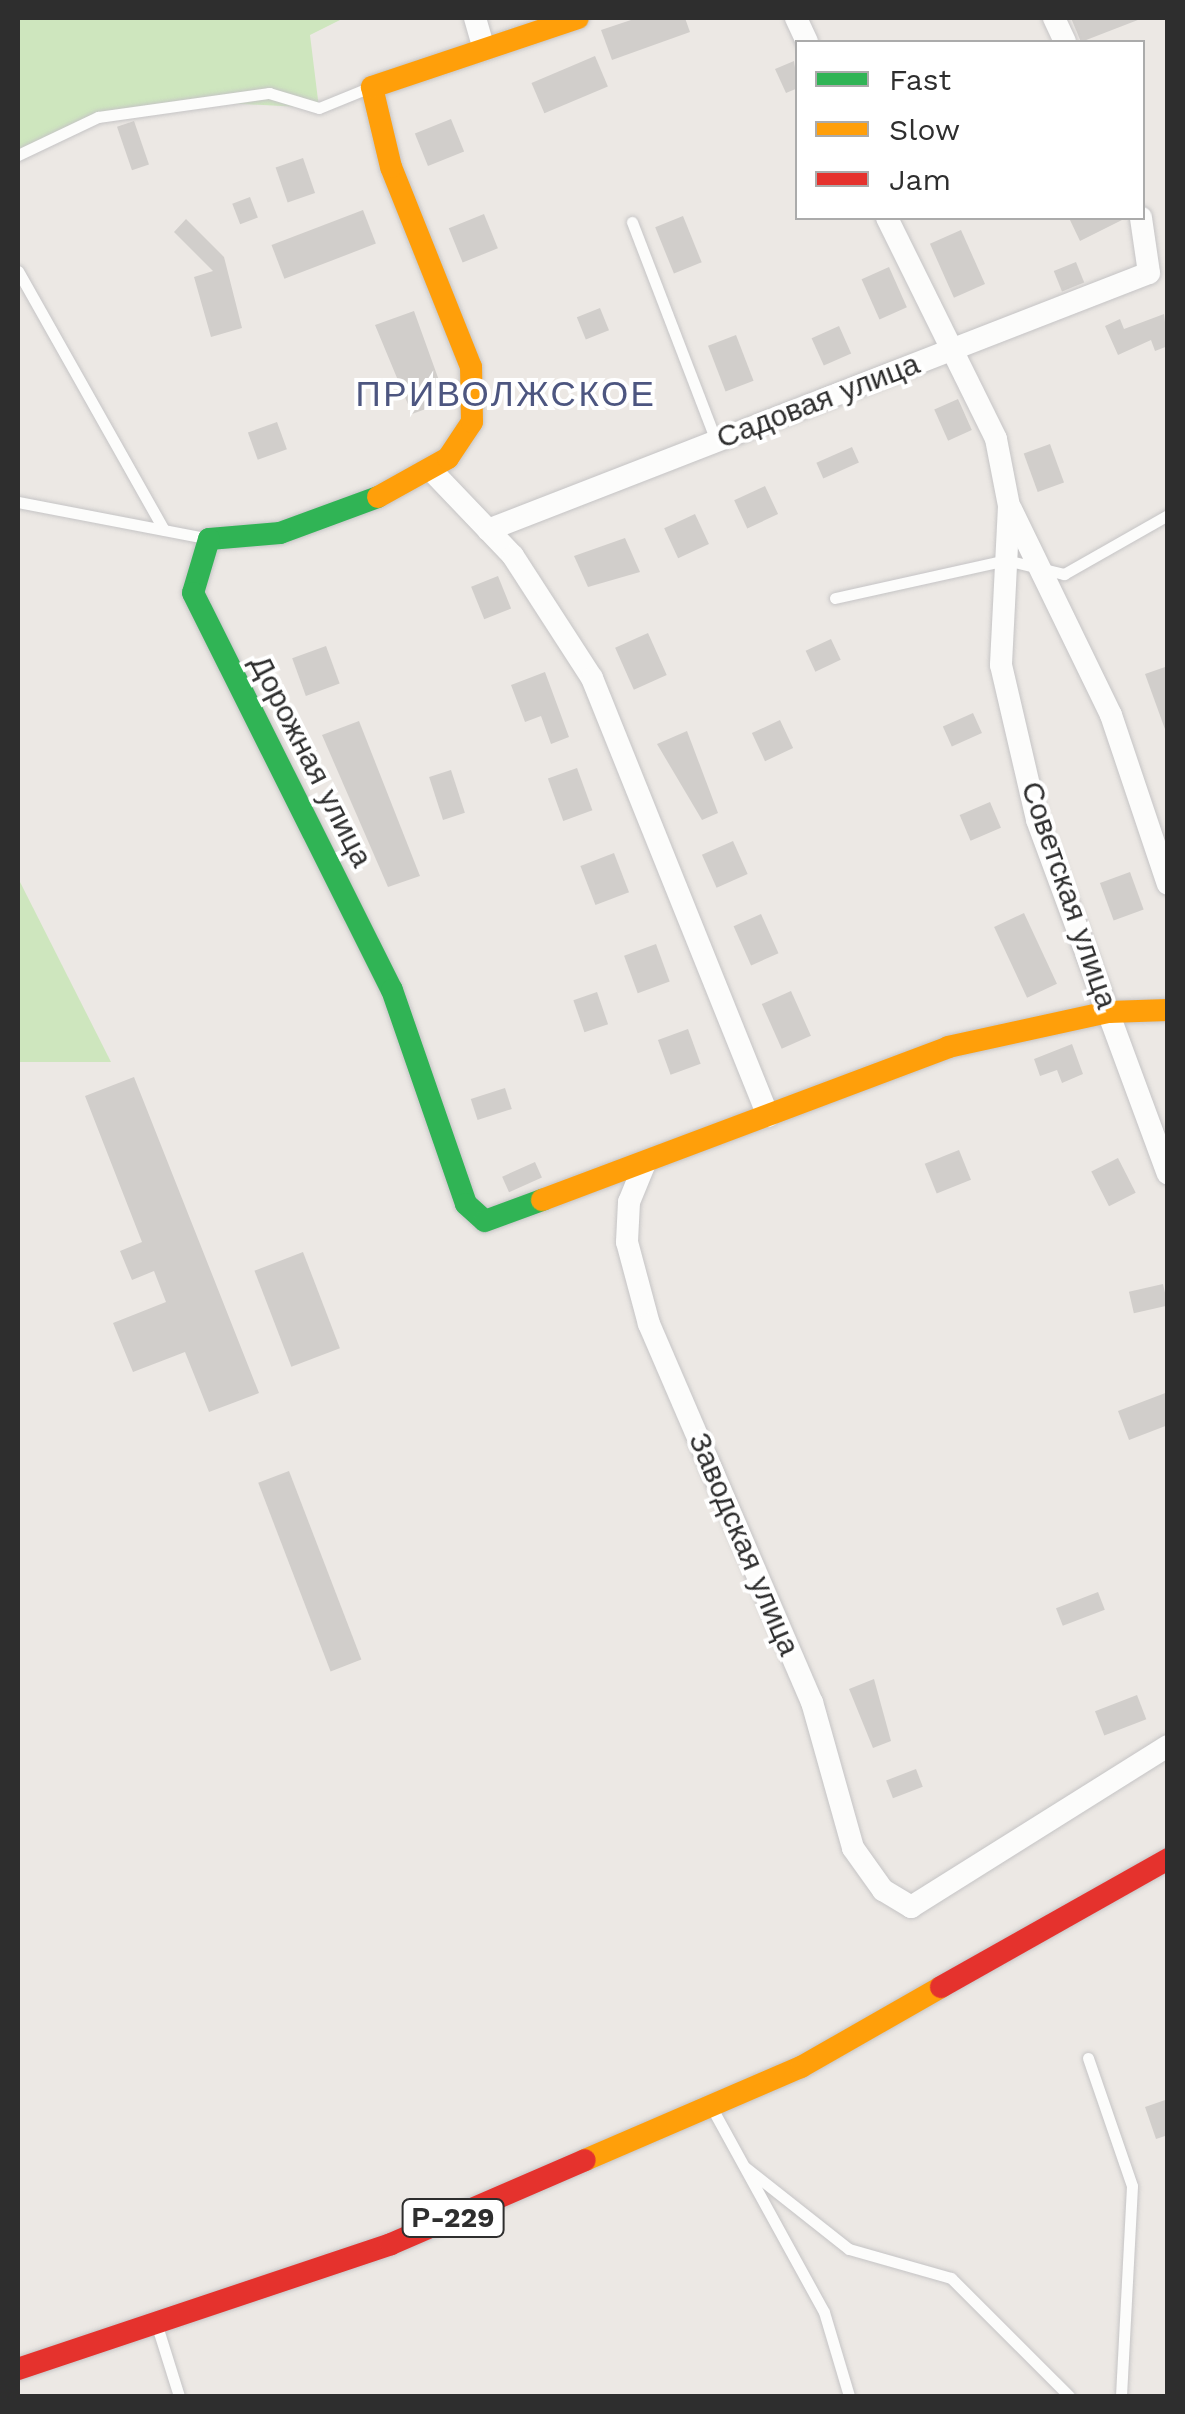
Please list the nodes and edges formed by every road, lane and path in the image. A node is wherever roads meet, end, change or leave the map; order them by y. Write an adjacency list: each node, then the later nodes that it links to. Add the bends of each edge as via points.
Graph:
1 (475, 18): 3 (street)
2 (578, 18): 3 (main road)
3 (484, 49): 4 (main road)
4 (372, 86): 5 (lane, via 320,108 268,93 98,117); 12 (main road, via 391,168 471,367 472,422)
5 (18, 155)
6 (888, 220): 10 (street, Советская улица)
7 (1141, 220): 10 (street, Садовая улица, via 1148,273)
8 (632, 222): 11 (lane)
9 (18, 272): 16 (lane)
10 (947, 350): 11 (street, Садовая улица); 14 (street, Советская улица, via 996,439)
11 (716, 440): 17 (street, Садовая улица)
12 (430, 469): 17 (street); 18 (main road, via 280,533)
13 (18, 502): 16 (lane)
14 (1009, 506): 19 (street, Советская улица); 20 (street)
15 (1168, 515): 20 (lane, via 1064,574)
16 (164, 530): 18 (lane)
17 (488, 530): 25 (street, via 592,678)
18 (209, 539): 26 (main road, Дорожная улица, via 193,593 392,990 466,1204 485,1221)
19 (1006, 560): 20 (lane); 21 (lane); 24 (street, Советская улица, via 1000,666 1037,820)
20 (1037, 564): 22 (street, via 1111,715)
21 (835, 598)
22 (1168, 884)
23 (1168, 1010): 24 (main road)
24 (1109, 1012): 25 (main road, via 948,1047); 27 (street, Советская улица)
25 (768, 1116): 26 (main road)
26 (645, 1162): 28 (street, Заводская улица, via 629,1202 626,1242 649,1324 812,1702 853,1848 883,1890 911,1907)
27 (1168, 1174)
28 (1168, 1746)
29 (1168, 1860): 31 (main road, Р-229, via 801,2067)
30 (1088, 2058): 39 (lane, via 1132,2186)
31 (711, 2106): 32 (lane); 33 (main road, Р-229, via 391,2244)
32 (744, 2167): 35 (lane, via 824,2312); 38 (lane, via 848,2249 951,2278)
33 (156, 2322): 34 (main road, Р-229); 37 (lane)
34 (18, 2369): 36 (street)
35 (850, 2395)
36 (27, 2396)
37 (179, 2396)
38 (1070, 2396)
39 (1120, 2396)

